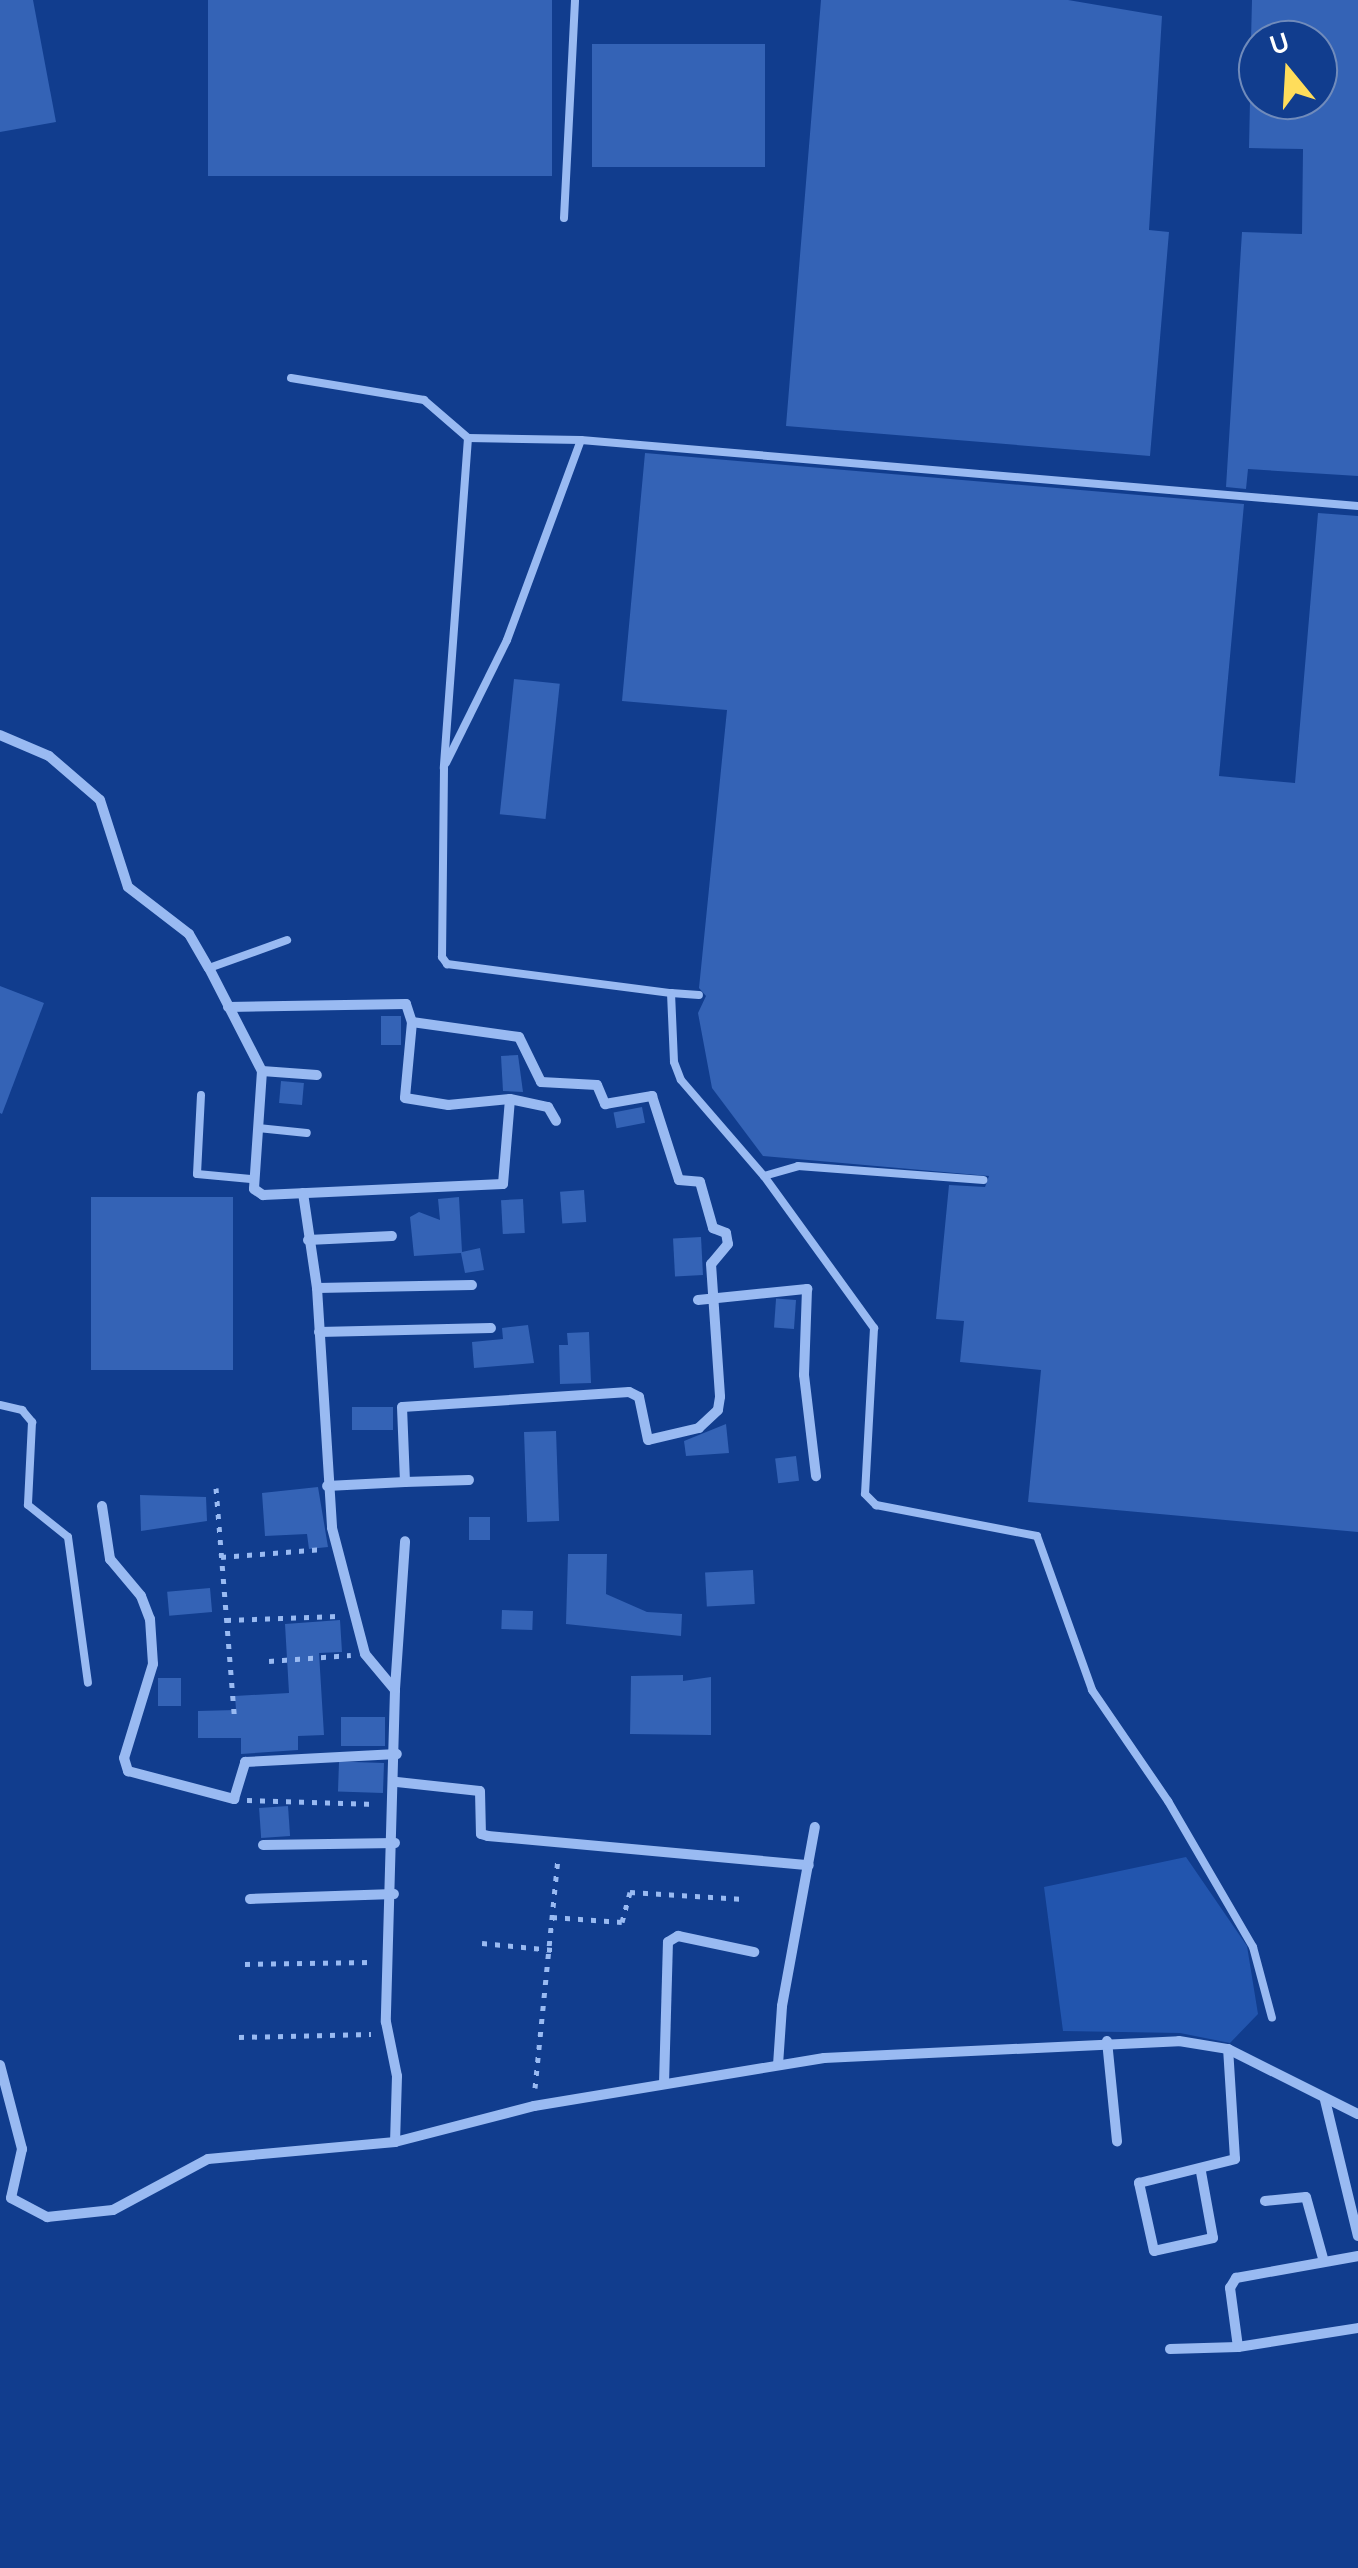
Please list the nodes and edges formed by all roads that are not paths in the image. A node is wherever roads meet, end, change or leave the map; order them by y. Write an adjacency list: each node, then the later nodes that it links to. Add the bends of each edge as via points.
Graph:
1 (575, 0): 2 (lane)
2 (564, 218)
3 (291, 378): 4 (lane, via 424,400)
4 (468, 438): 5 (lane); 8 (lane)
5 (581, 440): 6 (lane); 8 (lane, via 507,640)
6 (1358, 506)
7 (0, 734): 10 (street, via 49,756 100,800 138,899 190,934)
8 (444, 768): 11 (lane, via 440,946 447,964)
9 (287, 940): 10 (lane)
10 (208, 968): 13 (street)
11 (671, 993): 12 (lane); 22 (lane, via 681,1080)
12 (699, 994)
13 (228, 1007): 14 (street, via 406,1004); 15 (street)
14 (412, 1022): 18 (street, via 406,1098 448,1104); 30 (street, via 518,1036 536,1078 597,1085 605,1104 656,1100 679,1180 698,1179 713,1228 726,1233 726,1252 712,1264)
15 (262, 1070): 16 (street); 20 (street)
16 (317, 1076)
17 (202, 1095): 23 (lane, via 197,1174)
18 (510, 1099): 19 (street, via 548,1108); 25 (street, via 503,1184)
19 (556, 1121)
20 (258, 1128): 21 (lane); 23 (street)
21 (307, 1133)
22 (764, 1176): 24 (lane, via 798,1166); 52 (lane, via 874,1328 865,1494 876,1505 1037,1536 1092,1690 1253,1947)
23 (251, 1178): 25 (street, via 263,1194)
24 (983, 1180)
25 (303, 1193): 27 (street)
26 (392, 1236): 27 (street)
27 (308, 1240): 29 (street)
28 (472, 1285): 29 (street)
29 (317, 1288): 33 (street)
30 (712, 1298): 31 (street); 35 (street, via 808,1290 804,1375); 37 (street, via 720,1396 718,1410 699,1428 648,1440 639,1398 630,1392 402,1407)
31 (698, 1300)
32 (491, 1328): 33 (street)
33 (319, 1332): 38 (street)
34 (0, 1405): 41 (lane, via 22,1410 32,1422 28,1505 68,1537)
35 (816, 1476)
36 (470, 1480): 37 (street)
37 (406, 1482): 38 (street)
38 (327, 1486): 42 (street, via 365,1654)
39 (102, 1506): 43 (street, via 110,1559 141,1596 153,1652 124,1766 234,1799 245,1762)
40 (405, 1541): 42 (street)
41 (88, 1683)
42 (395, 1690): 43 (street)
43 (397, 1754): 44 (street)
44 (397, 1782): 46 (street); 48 (street, via 480,1791 481,1834)
45 (815, 1828): 48 (street)
46 (395, 1842): 47 (street); 49 (street)
47 (263, 1845)
48 (809, 1865): 56 (street, via 782,2006)
49 (394, 1894): 50 (street); 60 (street, via 388,2034 397,2076)
50 (250, 1899)
51 (754, 1952): 57 (street, via 678,1936 668,1942)
52 (1272, 2018)
53 (1107, 2041): 54 (street); 56 (street); 61 (street)
54 (1228, 2048): 58 (street); 62 (street, via 1235,2159)
55 (0, 2065): 60 (street, via 22,2149 14,2204 47,2218 113,2210 208,2158)
56 (778, 2065): 57 (street)
57 (664, 2084): 60 (street, via 534,2106)
58 (1325, 2100): 59 (street); 64 (street)
59 (1358, 2114)
60 (395, 2142)
61 (1116, 2142)
62 (1201, 2172): 62 (street, via 1139,2183 1154,2250 1212,2238)
63 (1265, 2201): 66 (street, via 1306,2197)
64 (1358, 2236)
65 (1358, 2256): 66 (street)
66 (1324, 2262): 68 (street, via 1236,2278 1230,2288)
67 (1358, 2328): 68 (street)
68 (1238, 2347): 69 (street)
69 (1170, 2349)

